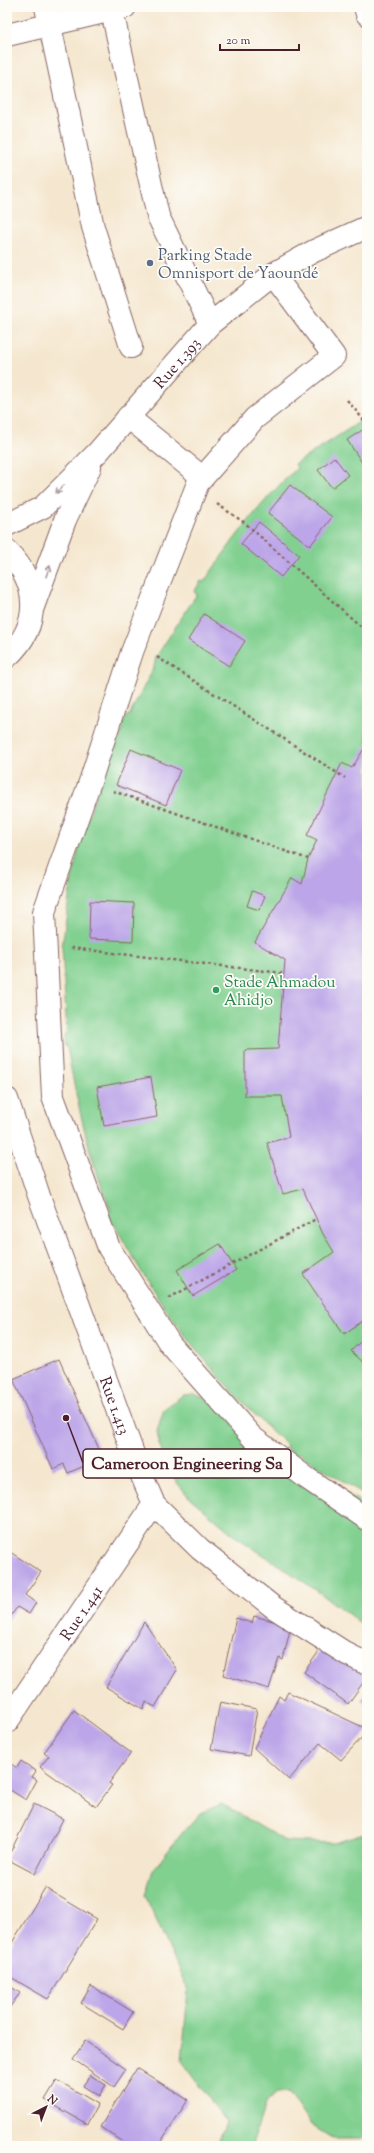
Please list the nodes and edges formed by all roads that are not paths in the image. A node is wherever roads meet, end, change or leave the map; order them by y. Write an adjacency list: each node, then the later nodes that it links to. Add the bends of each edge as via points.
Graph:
1 (365, 7): 3 (street)
2 (116, 8): 4 (street); 8 (street, via 158,216)
3 (367, 14)
4 (48, 16): 5 (street); 9 (street, via 93,227)
5 (7, 35)
6 (367, 227): 7 (street, Rue 1.393, via 314,251)
7 (273, 274): 8 (street, Rue 1.393); 12 (street, via 334,356 255,418)
8 (210, 324): 10 (street, Rue 1.393)
9 (131, 347)
10 (128, 417): 11 (street, Rue 1.393); 12 (street)
11 (98, 452): 13 (street, Rue 1.393, one-way to 13, via 43,507); 15 (street, one-way to 11, via 65,520)
12 (199, 484): 19 (street, via 132,652 44,912 53,1098 109,1248 170,1344 252,1437)
13 (7, 525)
14 (7, 551): 15 (street, via 26,575)
15 (33, 607): 16 (street, via 26,635)
16 (7, 657)
17 (7, 1099): 18 (street, Rue 1.413, via 39,1196 138,1467)
18 (154, 1504): 20 (street, Rue 1.413, via 200,1549 273,1607); 21 (street, Rue 1.441)
19 (367, 1519)
20 (367, 1664)
21 (7, 1722)

